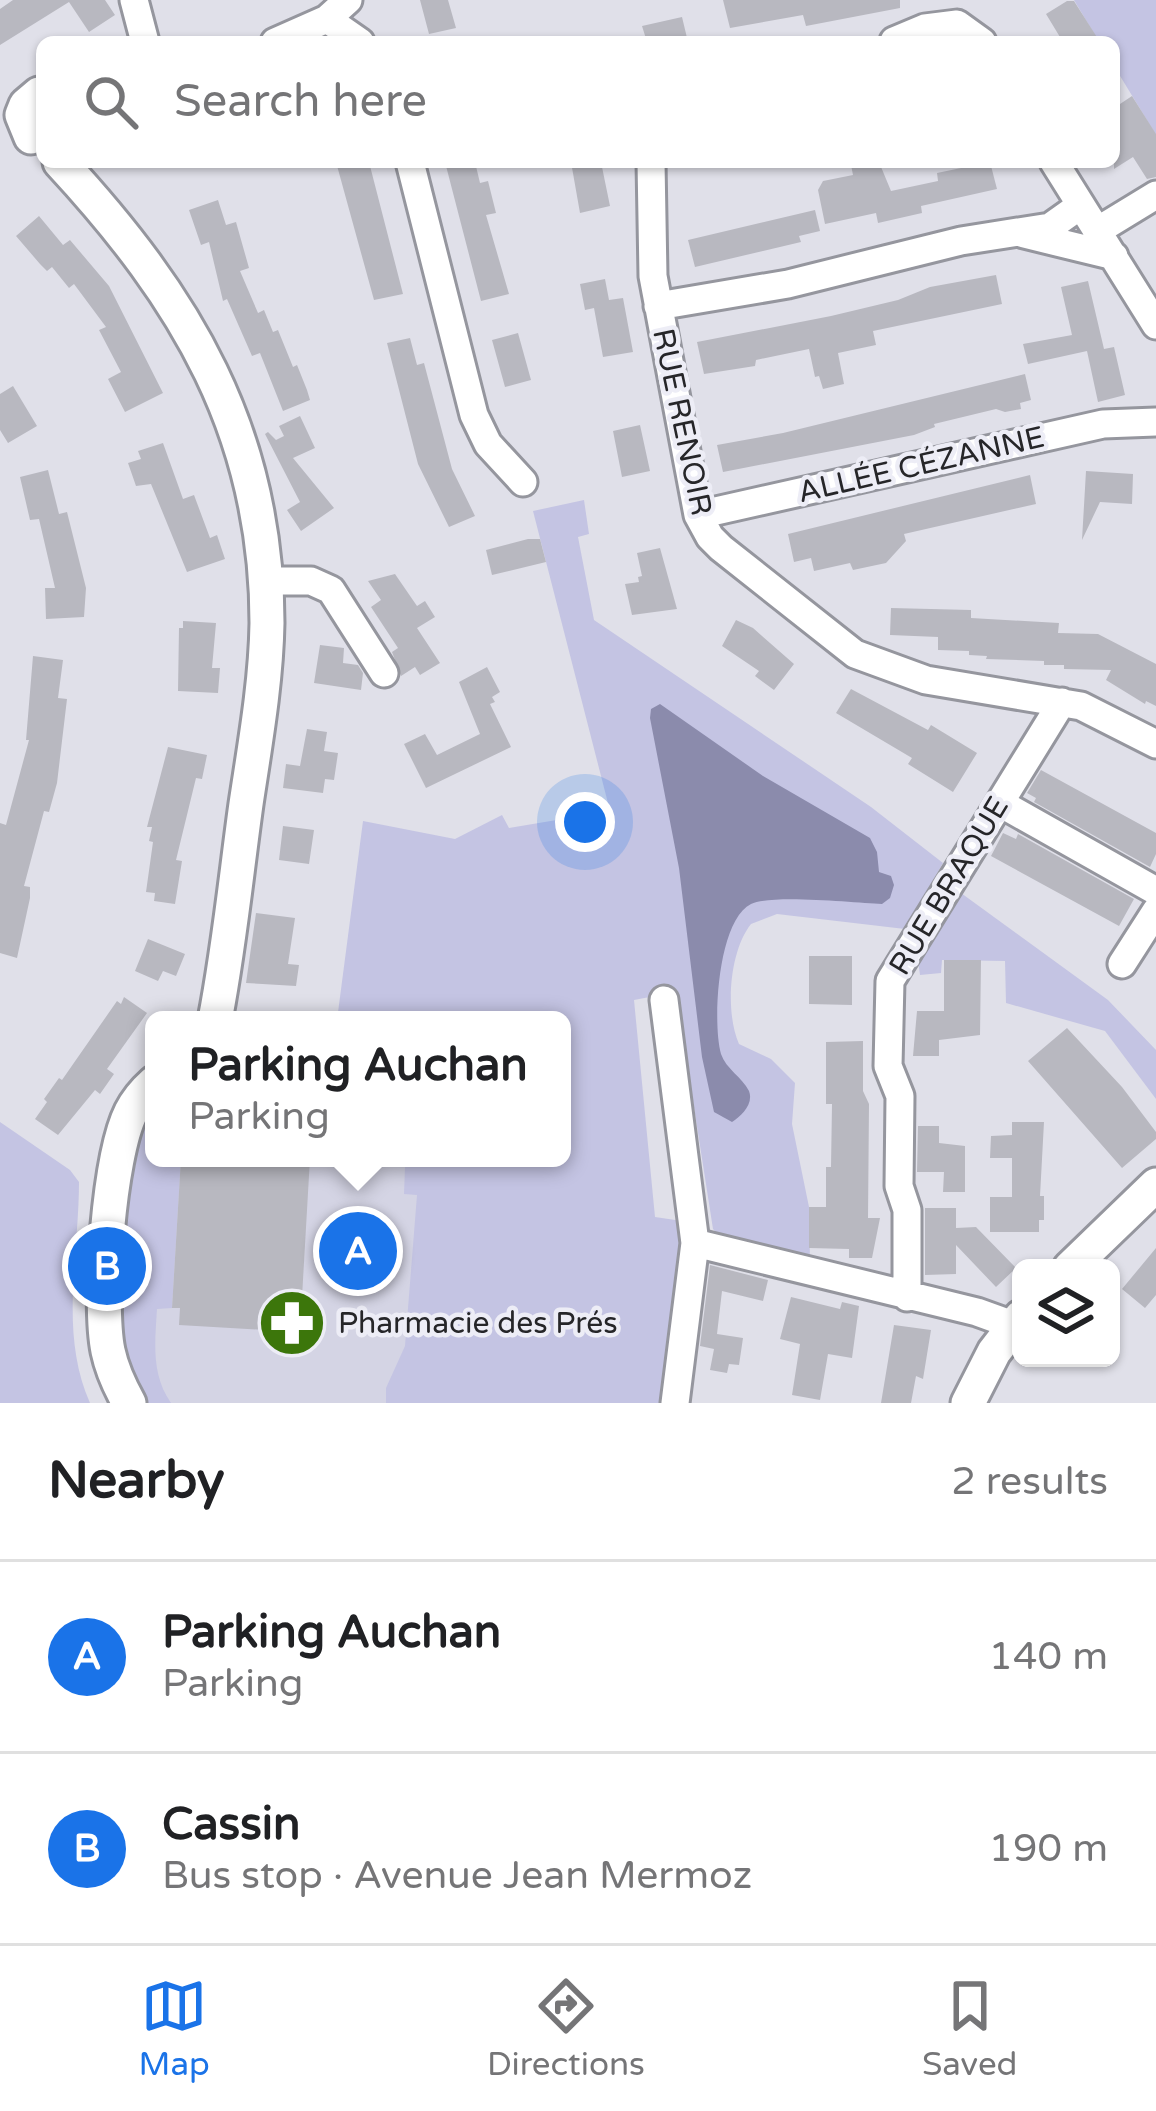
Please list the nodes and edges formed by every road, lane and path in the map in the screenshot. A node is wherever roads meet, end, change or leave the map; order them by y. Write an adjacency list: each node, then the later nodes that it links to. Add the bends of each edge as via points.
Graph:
1 (134, 0): 3 (street)
2 (338, 10): 4 (street); 5 (street)
3 (143, 36)
4 (287, 36)
5 (356, 36)
6 (904, 36): 7 (street, via 957,24)
7 (974, 36)
8 (36, 95): 10 (street)
9 (36, 98): 11 (street, via 22,116)
10 (0, 102)
11 (29, 135)
12 (412, 168): 24 (street, via 474,416)
13 (651, 168): 21 (street, RUE RENOIR)
14 (1058, 168): 17 (street)
15 (71, 169): 26 (street, via 156,275 209,368 244,459)
16 (1156, 195): 18 (street)
17 (1081, 206): 18 (street); 19 (street, via 1050,227)
18 (1097, 231): 20 (street)
19 (1020, 233): 20 (street); 21 (street)
20 (1114, 256): 22 (street)
21 (658, 306): 25 (street, RUE RENOIR)
22 (1156, 325)
23 (1152, 420): 25 (street, ALLÉE CÉZANNE, via 1103,424)
24 (523, 482)
25 (698, 515): 28 (street, RUE RENOIR, via 721,548 855,654 926,680)
26 (265, 581): 27 (street, via 311,581 331,590); 35 (street, via 260,707)
27 (384, 674)
28 (1062, 702): 29 (street, RUE RENOIR); 30 (street, RUE BRAQUE)
29 (1156, 745)
30 (1000, 803): 31 (street); 40 (street, RUE BRAQUE, via 890,981 888,1066 900,1096)
31 (1156, 891)
32 (1156, 911): 33 (street)
33 (1122, 964)
34 (664, 1000): 38 (street)
35 (215, 1011)
36 (145, 1094): 43 (street, via 122,1137 112,1196 106,1328)
37 (1156, 1185): 39 (street)
38 (695, 1233): 40 (street); 44 (street)
39 (1079, 1259)
40 (907, 1298): 41 (street)
41 (1012, 1320)
42 (1012, 1328): 45 (street)
43 (129, 1403)
44 (676, 1403)
45 (968, 1403)

